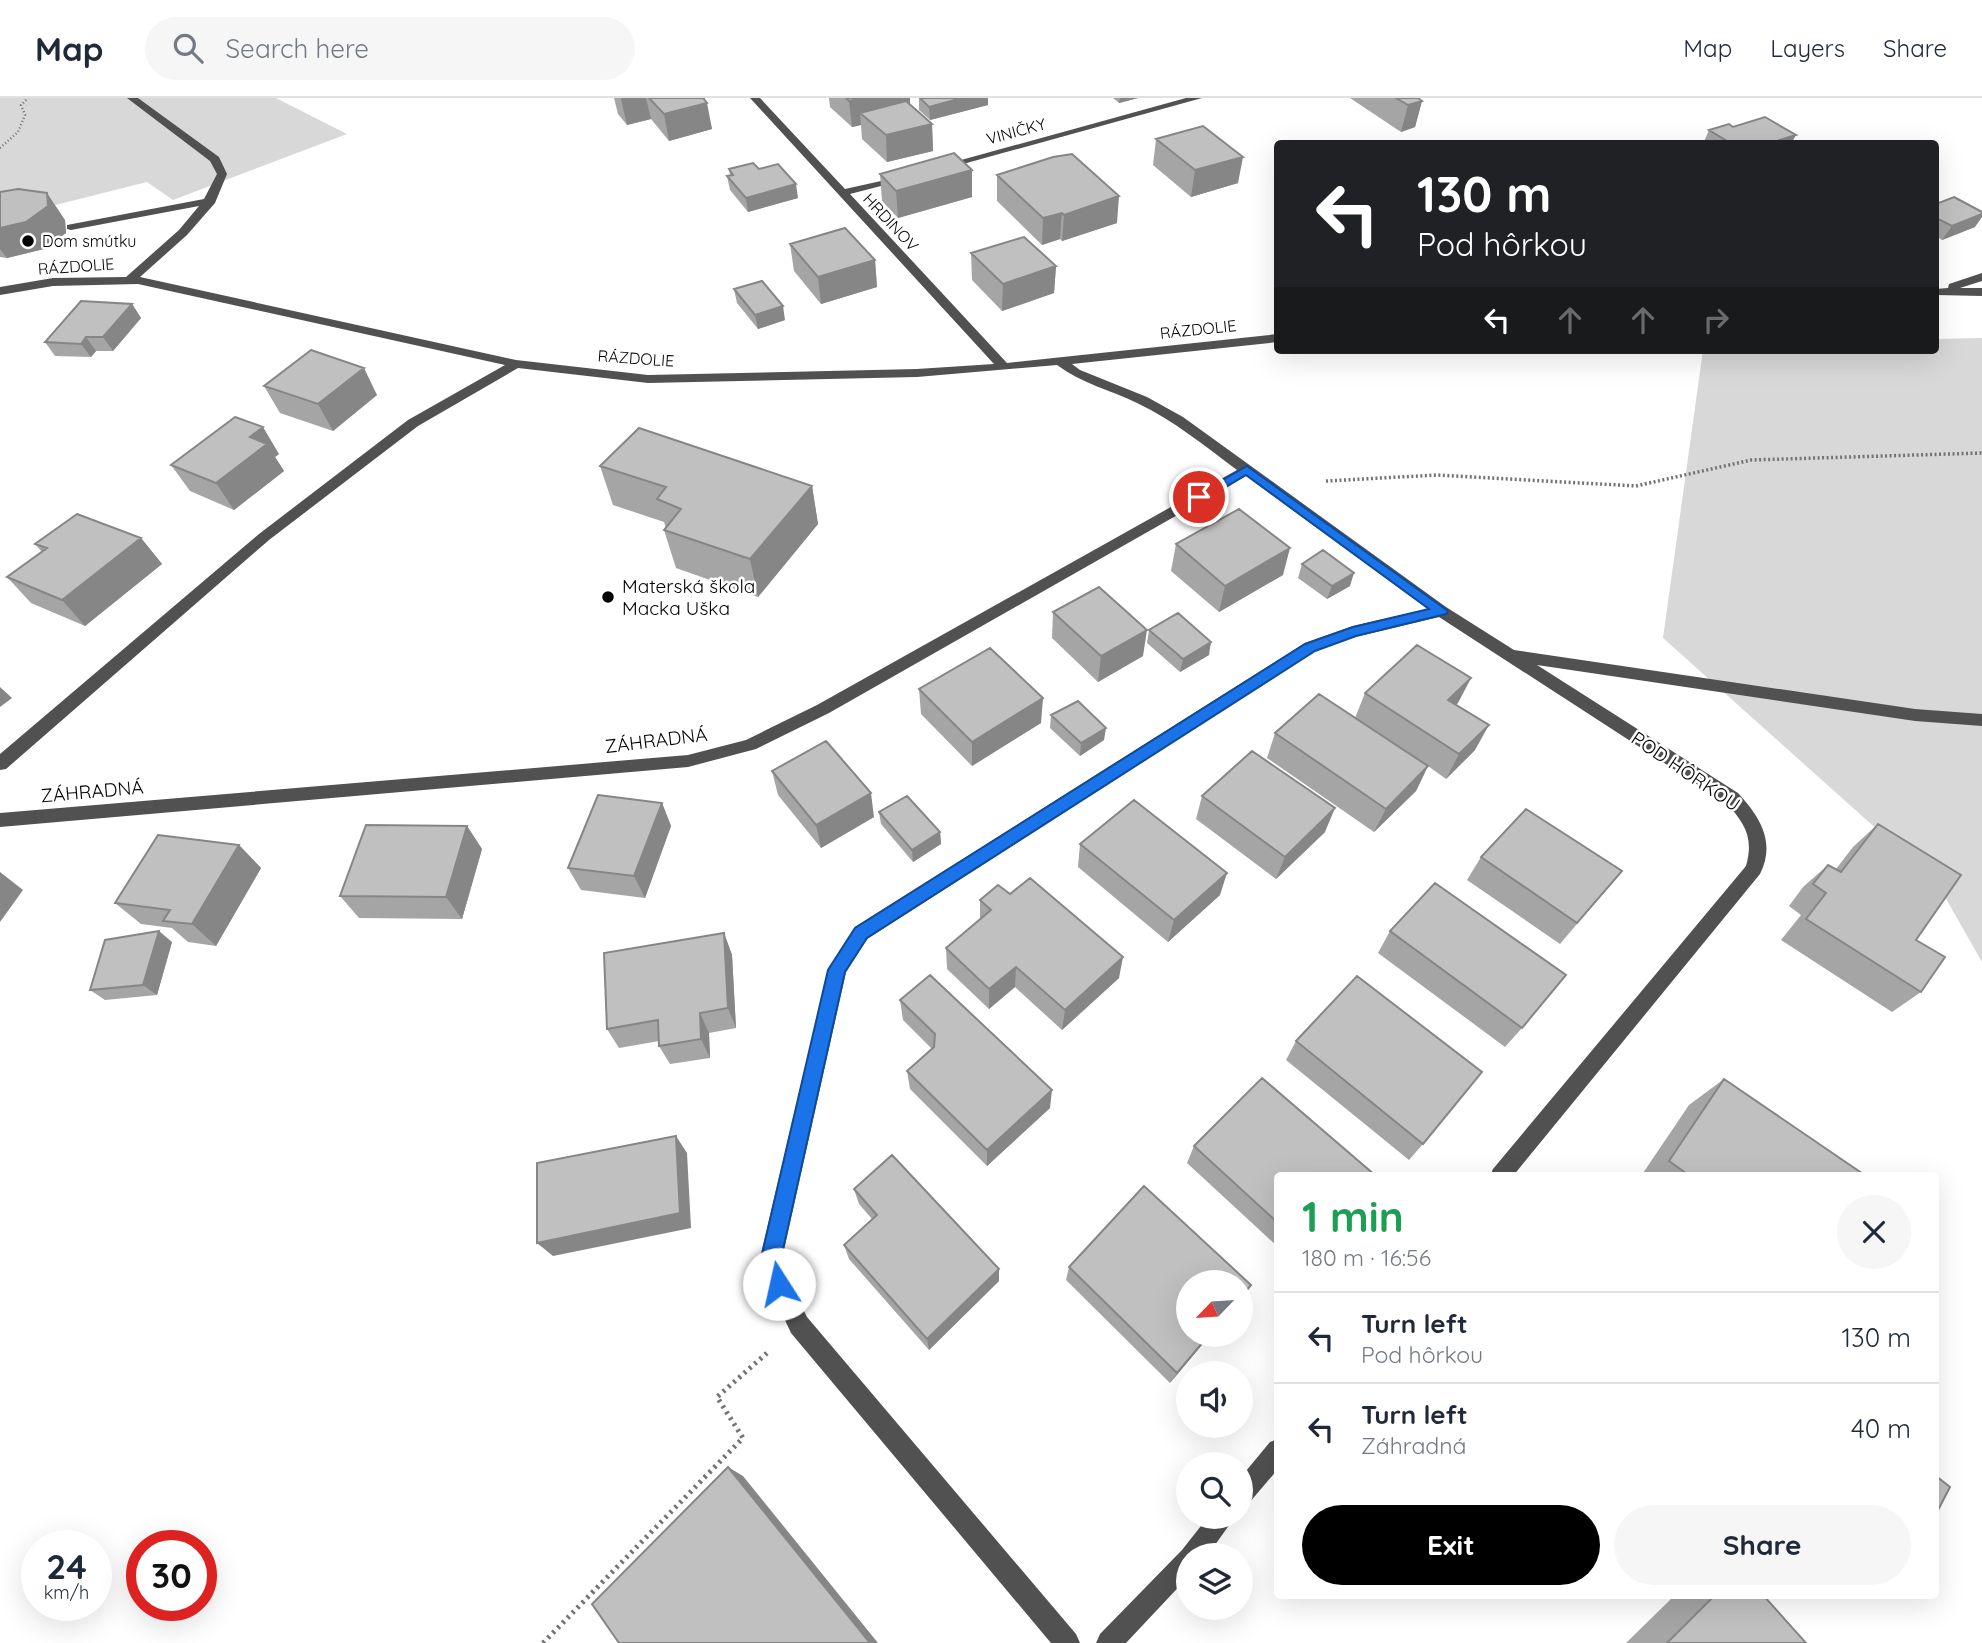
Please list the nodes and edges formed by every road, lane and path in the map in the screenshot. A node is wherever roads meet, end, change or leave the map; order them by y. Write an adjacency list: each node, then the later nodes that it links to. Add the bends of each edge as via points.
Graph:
1 (28, 98): 5 (path, via 21,105 25,115 19,132)
2 (132, 98): 9 (street, via 215,159 222,174)
3 (755, 98): 8 (street, HRDINOV)
4 (1197, 98): 6 (street, VINIČKY)
5 (0, 148)
6 (935, 169)
7 (922, 172): 8 (street)
8 (843, 193): 20 (street, HRDINOV)
9 (211, 201): 10 (street); 12 (street)
10 (71, 228)
11 (1982, 277): 14 (street)
12 (129, 280): 13 (street, RÁZDOLIE, via 53,282); 19 (street, RÁZDOLIE)
13 (0, 291)
14 (1939, 291)
15 (1939, 292): 16 (street)
16 (1982, 292)
17 (1274, 338): 18 (street, RÁZDOLIE)
18 (1060, 361): 20 (street, RÁZDOLIE); 22 (street, POD HÔRKOU, via 1076,373 1178,420)
19 (516, 364): 20 (street, RÁZDOLIE, via 648,379); 27 (street, via 413,423 264,537)
20 (1004, 367)
21 (1982, 453): 23 (path, via 1751,460 1636,486 1437,475)
22 (1247, 470): 23 (street, POD HÔRKOU); 28 (street, ZÁHRADNÁ, via 949,640 750,745 688,761)
23 (1266, 484): 24 (street, POD HÔRKOU)
24 (1441, 611): 25 (street, POD HÔRKOU); 30 (street, via 1353,632 1310,648 861,933 837,970 772,1254 779,1284)
25 (1508, 655): 26 (street, via 1915,715); 29 (street, POD HÔRKOU, via 1732,798 1753,820 1760,849 1754,869)
26 (1982, 720)
27 (0, 764)
28 (0, 820)
29 (1503, 1172)
30 (799, 1325): 36 (path, via 717,1397 743,1438); 37 (street)
31 (1274, 1455): 32 (street)
32 (1253, 1481)
33 (1213, 1529): 34 (street)
34 (1202, 1543)
35 (1176, 1573): 38 (street)
36 (543, 1643)
37 (1067, 1643)
38 (1109, 1643)

